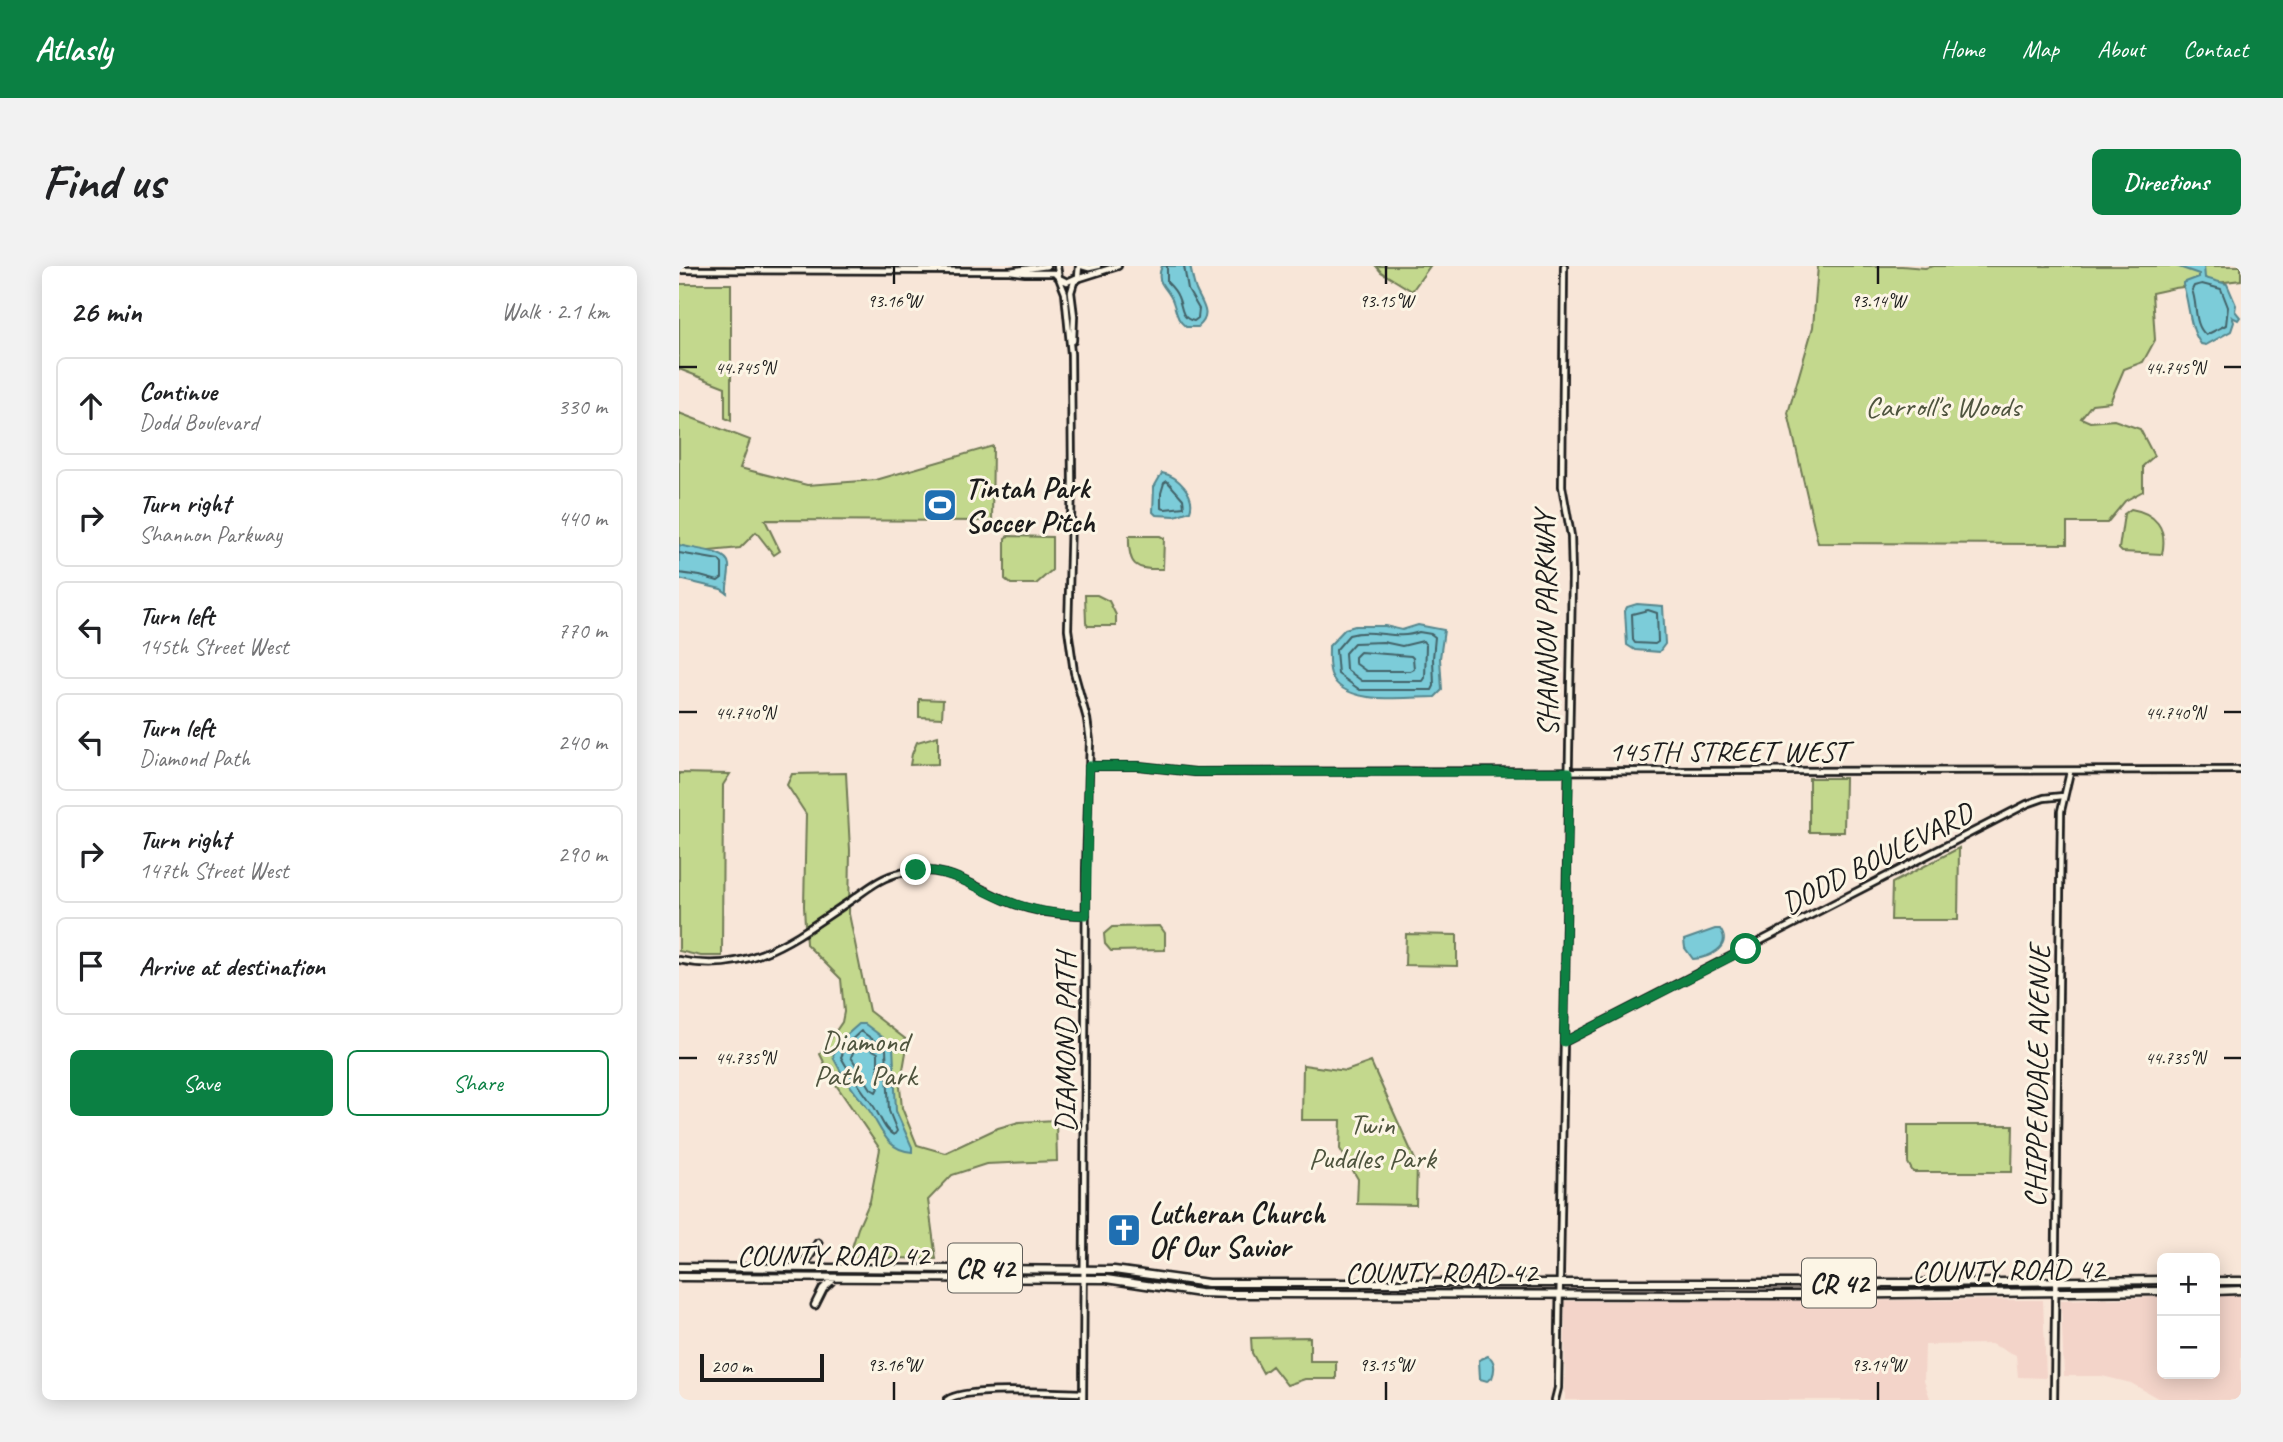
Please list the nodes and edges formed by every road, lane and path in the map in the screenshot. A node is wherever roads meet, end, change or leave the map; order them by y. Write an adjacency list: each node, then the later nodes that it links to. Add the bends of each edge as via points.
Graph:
1 (1047, 266): 8 (street)
2 (1057, 266): 9 (street, DIAMOND PATH)
3 (1081, 266): 4 (street); 10 (street, DIAMOND PATH)
4 (1098, 266)
5 (1118, 266): 10 (street)
6 (1565, 266): 14 (street, SHANNON PARKWAY, via 1562,486 1571,536)
7 (679, 270): 8 (street)
8 (1010, 271): 9 (street, via 1049,272)
9 (1059, 278): 10 (street, via 1067,282); 11 (street, DIAMOND PATH, via 1066,293)
10 (1076, 279): 11 (street, DIAMOND PATH, via 1071,292)
11 (1071, 354): 12 (street, DIAMOND PATH, via 1068,629 1087,719)
12 (1089, 766): 14 (street, 145TH STREET WEST, via 1195,772); 17 (street, DIAMOND PATH)
13 (2241, 770): 15 (street, 145TH STREET WEST)
14 (1569, 772): 15 (street, 145TH STREET WEST); 19 (street, SHANNON PARKWAY)
15 (2070, 772): 16 (street, CHIPPENDALE AVENUE)
16 (2063, 796): 19 (street, DODD BOULEVARD, via 2027,804); 34 (street, CHIPPENDALE AVENUE)
17 (1086, 915): 18 (street, via 1032,910 955,875 916,870 875,884 769,952 721,963); 25 (street, DIAMOND PATH)
18 (679, 960)
19 (1564, 1042): 35 (street, SHANNON PARKWAY)
20 (818, 1243): 22 (highway)
21 (679, 1267): 22 (highway, COUNTY ROAD 42 / CR 42)
22 (797, 1268): 23 (highway, COUNTY ROAD 42 / CR 42)
23 (817, 1268): 24 (highway, COUNTY ROAD 42 / CR 42); 27 (highway)
24 (829, 1268): 25 (highway, COUNTY ROAD 42 / CR 42); 28 (highway)
25 (1083, 1269): 30 (street, DIAMOND PATH); 35 (highway, COUNTY ROAD 42 / CR 42, via 1208,1283)
26 (679, 1277): 27 (highway, COUNTY ROAD 42 / CR 42)
27 (801, 1278): 28 (highway, COUNTY ROAD 42 / CR 42)
28 (815, 1278): 29 (highway, COUNTY ROAD 42 / CR 42)
29 (835, 1278): 30 (highway, COUNTY ROAD 42 / CR 42); 43 (highway)
30 (1083, 1279): 41 (highway, COUNTY ROAD 42 / CR 42, via 1200,1293); 44 (street, DIAMOND PATH)
31 (2157, 1280): 34 (highway, COUNTY ROAD 42 / CR 42)
32 (2220, 1280): 33 (highway)
33 (2241, 1280)
34 (2055, 1282): 36 (highway, COUNTY ROAD 42 / CR 42); 40 (street, CHIPPENDALE AVENUE)
35 (1559, 1283): 36 (highway, COUNTY ROAD 42 / CR 42); 41 (street, SHANNON PARKWAY)
36 (1882, 1283): 42 (highway, via 1812,1288)
37 (2241, 1290): 39 (highway)
38 (2157, 1291): 40 (highway, COUNTY ROAD 42 / CR 42)
39 (2220, 1291)
40 (2055, 1293): 42 (highway, COUNTY ROAD 42 / CR 42); 48 (street, CHIPPENDALE AVENUE)
41 (1559, 1295): 42 (highway, COUNTY ROAD 42 / CR 42); 47 (street, SHANNON PARKWAY)
42 (1807, 1295)
43 (815, 1305)
44 (1083, 1393): 45 (street, via 967,1393); 46 (street, DIAMOND PATH)
45 (947, 1400)
46 (1083, 1400)
47 (1555, 1400)
48 (2054, 1400)

